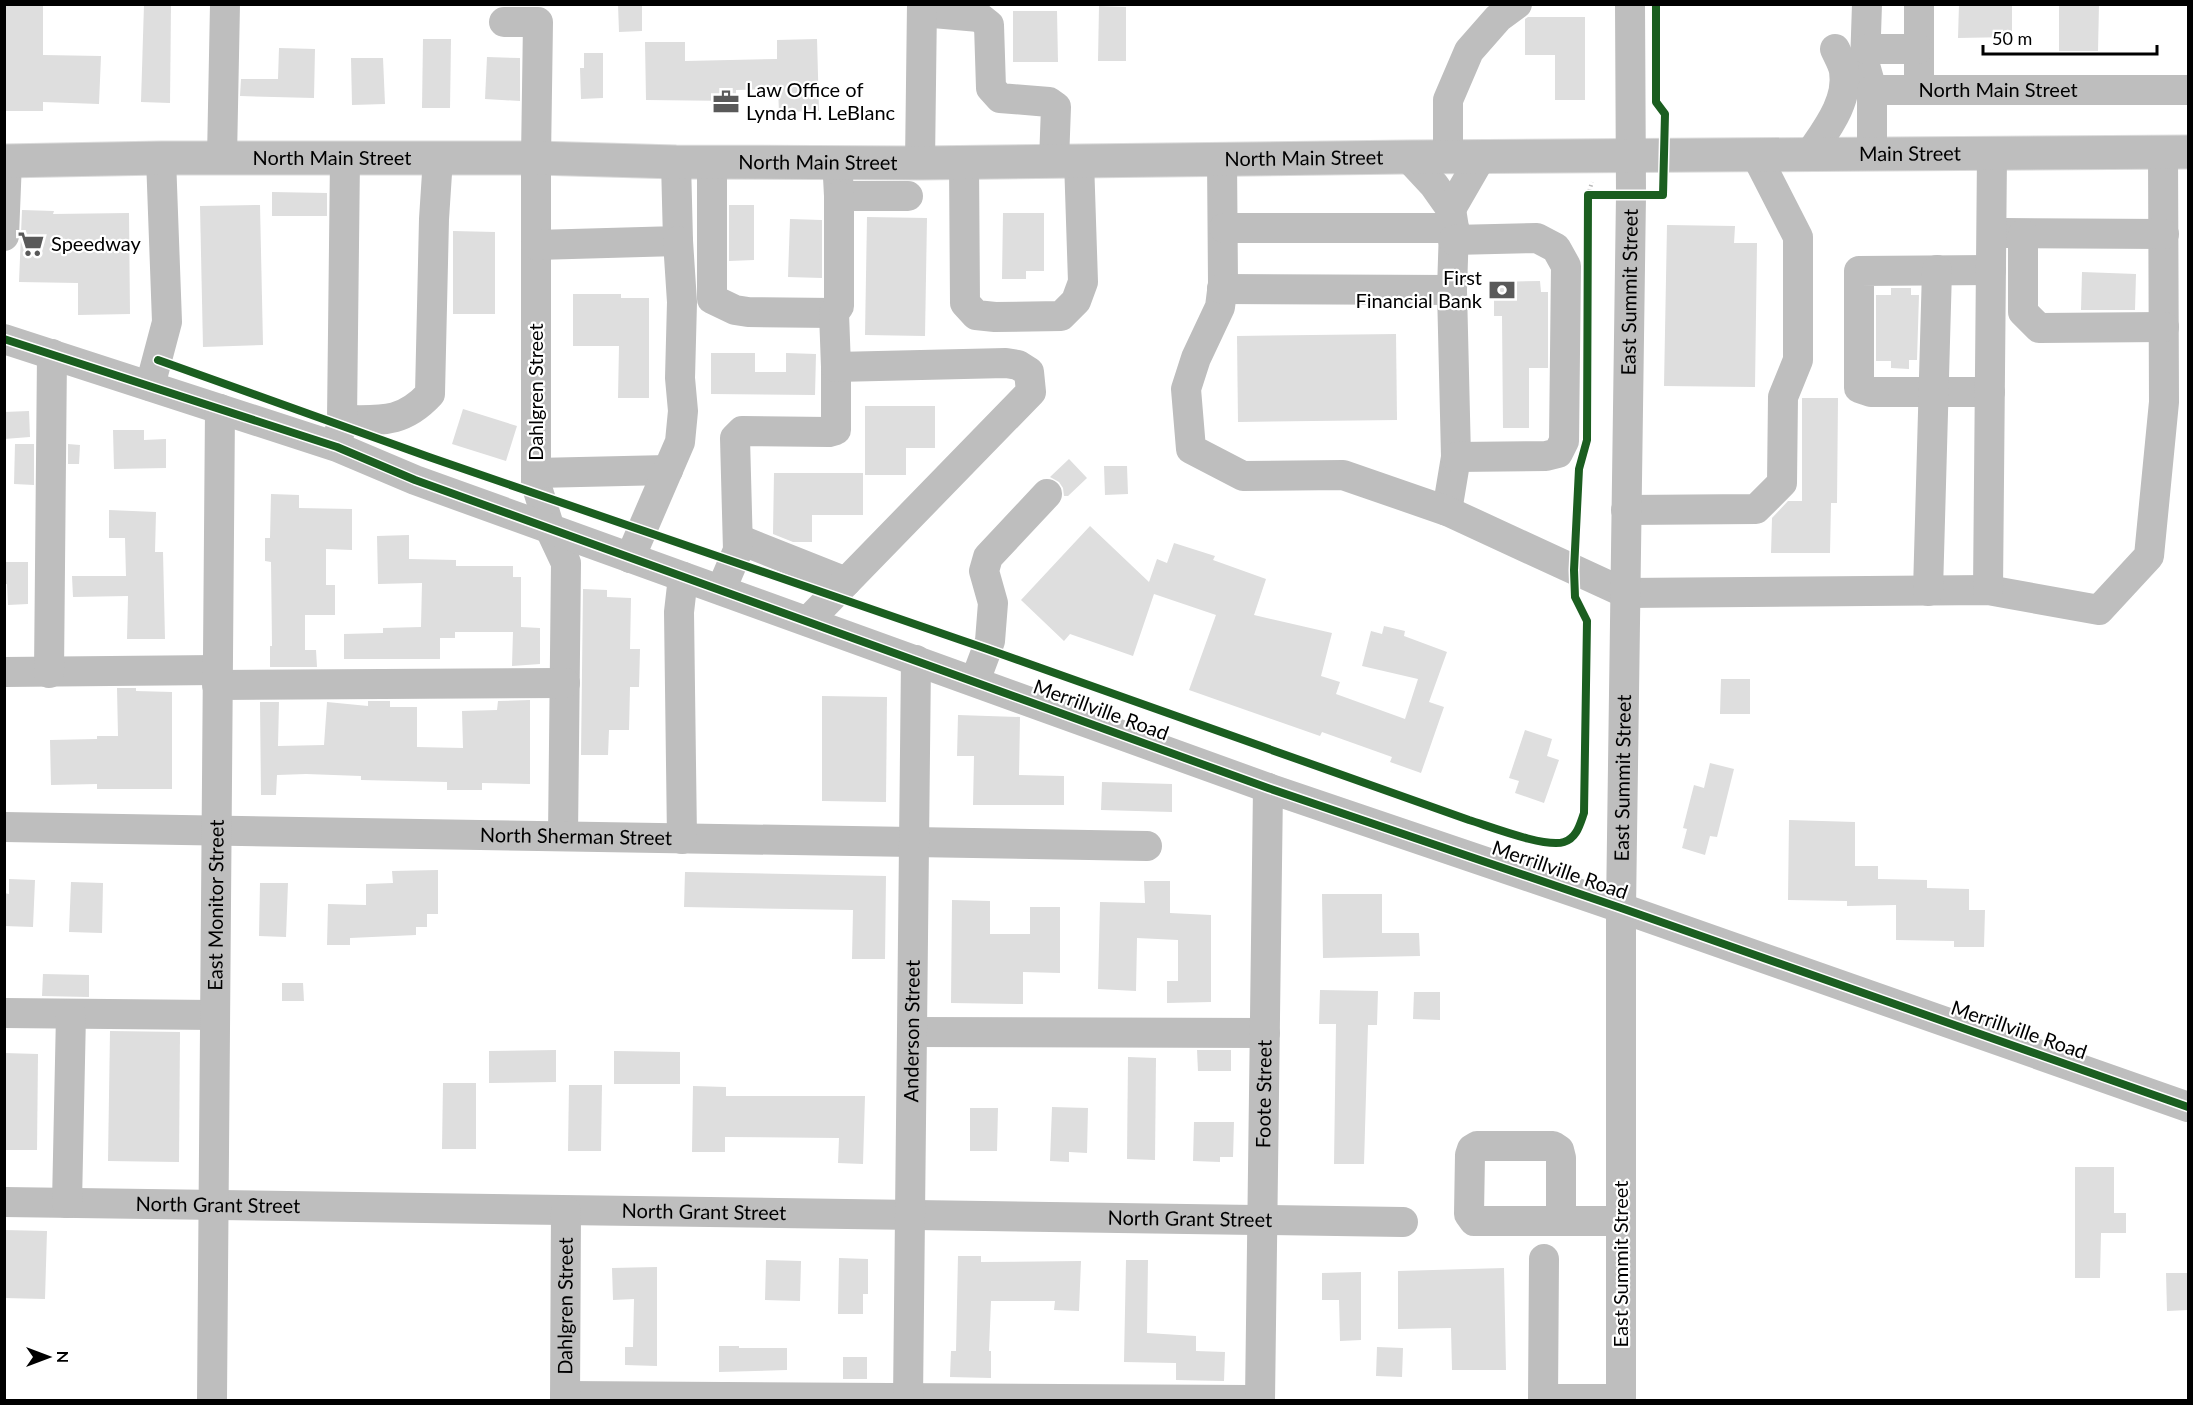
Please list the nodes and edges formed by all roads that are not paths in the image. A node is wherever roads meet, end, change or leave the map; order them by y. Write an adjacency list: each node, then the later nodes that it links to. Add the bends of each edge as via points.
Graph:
1 (225, 4): 24 (street)
2 (1517, 4): 21 (street, via 1498,18 1468,51 1448,100)
3 (1630, 4): 19 (street, East Summit Street)
4 (1867, 4): 9 (street)
5 (1918, 4): 10 (street)
6 (922, 8): 30 (street, via 979,17 989,25 991,88 1000,98 1049,102 1056,107); 34 (street)
7 (504, 22): 27 (street, Dahlgren Street, via 538,22)
8 (1835, 49): 15 (street, via 1844,71 1844,95)
9 (1866, 49): 10 (street); 11 (street, via 1865,65)
10 (1918, 49): 12 (street)
11 (1872, 90): 12 (street, North Main Street); 16 (street)
12 (1919, 90): 13 (street, North Main Street)
13 (2188, 90)
14 (2176, 152): 17 (main road, Main Street); 38 (street)
15 (1810, 154): 16 (main road, Main Street); 18 (main road, Main Street)
16 (1872, 154): 17 (main road, Main Street)
17 (1992, 154): 41 (street)
18 (1756, 155): 19 (main road, Main Street); 64 (street, via 1798,237 1798,360 1783,397 1782,483 1756,509)
19 (1631, 156): 22 (main road, North Main Street); 64 (street, East Summit Street)
20 (1408, 157): 21 (main road, North Main Street); 28 (main road, North Main Street); 39 (street, via 1434,185)
21 (1448, 157): 22 (main road, North Main Street)
22 (1481, 157): 39 (street)
23 (161, 158): 24 (main road, North Main Street); 29 (main road, North Main Street); 55 (street, via 167,322)
24 (222, 158): 25 (main road, North Main Street)
25 (345, 158): 26 (main road, North Main Street); 59 (street)
26 (438, 158): 27 (main road, North Main Street); 59 (street, via 430,394 418,407 400,417 378,420)
27 (536, 158): 31 (main road, North Main Street); 45 (street, Dahlgren Street)
28 (1222, 159): 30 (main road, North Main Street); 40 (street)
29 (6, 161): 43 (street)
30 (1066, 161): 35 (main road, North Main Street); 35 (street, via 1083,282 1076,301 1061,316 995,317 976,315 965,303)
31 (676, 162): 32 (main road, North Main Street); 44 (street)
32 (712, 162): 33 (main road, North Main Street); 50 (street, via 712,299 728,308 748,312)
33 (837, 162): 34 (main road, North Main Street); 36 (street)
34 (920, 162): 35 (main road, North Main Street)
35 (964, 162)
36 (839, 196): 37 (street); 50 (street, via 839,306)
37 (908, 196)
38 (2172, 225): 42 (street); 51 (street)
39 (1452, 226): 40 (street); 49 (street); 60 (street, via 1537,238 1556,248 1566,266 1564,441 1558,453)
40 (1224, 228): 48 (street)
41 (1992, 233): 42 (street); 47 (street)
42 (2023, 234): 51 (street, via 2023,312 2039,328)
43 (4, 236)
44 (678, 241): 45 (street); 61 (street, via 683,411 680,442)
45 (536, 245): 62 (street, Dahlgren Street)
46 (1937, 270): 47 (street); 56 (street); 56 (street, via 1859,271 1859,388 1871,392)
47 (1991, 270): 57 (street)
48 (1222, 289): 49 (street); 65 (street, via 1220,307 1186,389 1191,449 1243,476 1343,475)
49 (1452, 290): 60 (street)
50 (834, 313): 54 (street)
51 (2172, 338): 72 (street, via 2149,556 2099,610)
52 (4, 339): 53 (street, Merrillville Road)
53 (52, 354): 55 (street, Merrillville Road); 78 (street)
54 (836, 367): 67 (street, via 836,430 742,430 735,438); 70 (street, via 1005,363 1029,372 1031,392)
55 (150, 386): 58 (street, Merrillville Road)
56 (1934, 392): 57 (street); 73 (street)
57 (1990, 392): 72 (street)
58 (220, 409): 59 (street, Merrillville Road); 79 (street, East Monitor Street)
59 (340, 434): 66 (street, Merrillville Road, via 415,480)
60 (1456, 457): 65 (street)
61 (668, 470): 62 (street); 68 (street)
62 (536, 473): 66 (street, Dahlgren Street)
63 (1047, 494): 80 (street, via 988,557 984,571 993,603 990,641)
64 (1626, 510): 74 (street, East Summit Street)
65 (1447, 511): 74 (street)
66 (550, 529): 68 (street, Merrillville Road); 81 (street, Dahlgren Street, via 566,562)
67 (738, 539): 70 (street); 71 (street, via 738,550)
68 (630, 558): 69 (street, Merrillville Road)
69 (683, 577): 71 (street, Merrillville Road); 86 (street, via 679,612)
70 (846, 582): 75 (street)
71 (721, 590): 75 (street, Merrillville Road)
72 (1988, 590): 73 (street)
73 (1928, 591): 74 (street)
74 (1625, 593): 89 (street, East Summit Street)
75 (808, 621): 76 (street, Merrillville Road)
76 (916, 660): 80 (street, Merrillville Road); 87 (street, Anderson Street)
77 (4, 672): 78 (street)
78 (48, 673): 79 (street)
79 (217, 678): 81 (street); 84 (street, East Monitor Street)
80 (975, 681): 82 (street, Merrillville Road)
81 (565, 683): 85 (street, Dahlgren Street)
82 (1268, 788): 89 (street, Merrillville Road); 94 (street, Foote Street)
83 (4, 827): 84 (street, North Sherman Street)
84 (216, 831): 85 (street, North Sherman Street); 92 (street, East Monitor Street)
85 (563, 836): 86 (street, North Sherman Street)
86 (682, 838): 87 (street, North Sherman Street)
87 (915, 842): 88 (street, North Sherman Street); 93 (street, Anderson Street)
88 (1147, 846)
89 (1621, 908): 95 (street, Merrillville Road); 103 (street, East Summit Street)
90 (4, 1013): 91 (street)
91 (71, 1014): 92 (street); 97 (street)
92 (214, 1015): 98 (street, East Monitor Street)
93 (912, 1032): 94 (street); 100 (street, Anderson Street)
94 (1264, 1033): 101 (street, Foote Street)
95 (2188, 1107)
96 (4, 1202): 97 (street, North Grant Street)
97 (68, 1203): 98 (street, North Grant Street)
98 (213, 1205): 99 (street, North Grant Street); 110 (street, East Monitor Street)
99 (566, 1211): 100 (street, North Grant Street); 106 (street, Dahlgren Street)
100 (909, 1215): 101 (street, North Grant Street); 107 (street, Anderson Street)
101 (1261, 1220): 104 (street, North Grant Street); 112 (street, Foote Street)
102 (1561, 1221): 102 (street, via 1474,1221 1469,1214 1472,1149 1553,1146 1559,1150); 103 (street)
103 (1621, 1221): 109 (street, East Summit Street)
104 (1404, 1222)
105 (1544, 1259): 108 (street)
106 (565, 1398): 107 (street)
107 (908, 1399): 111 (street)
108 (1543, 1400): 109 (street)
109 (1621, 1400)
110 (212, 1401)
111 (1248, 1401)
112 (1260, 1401)

